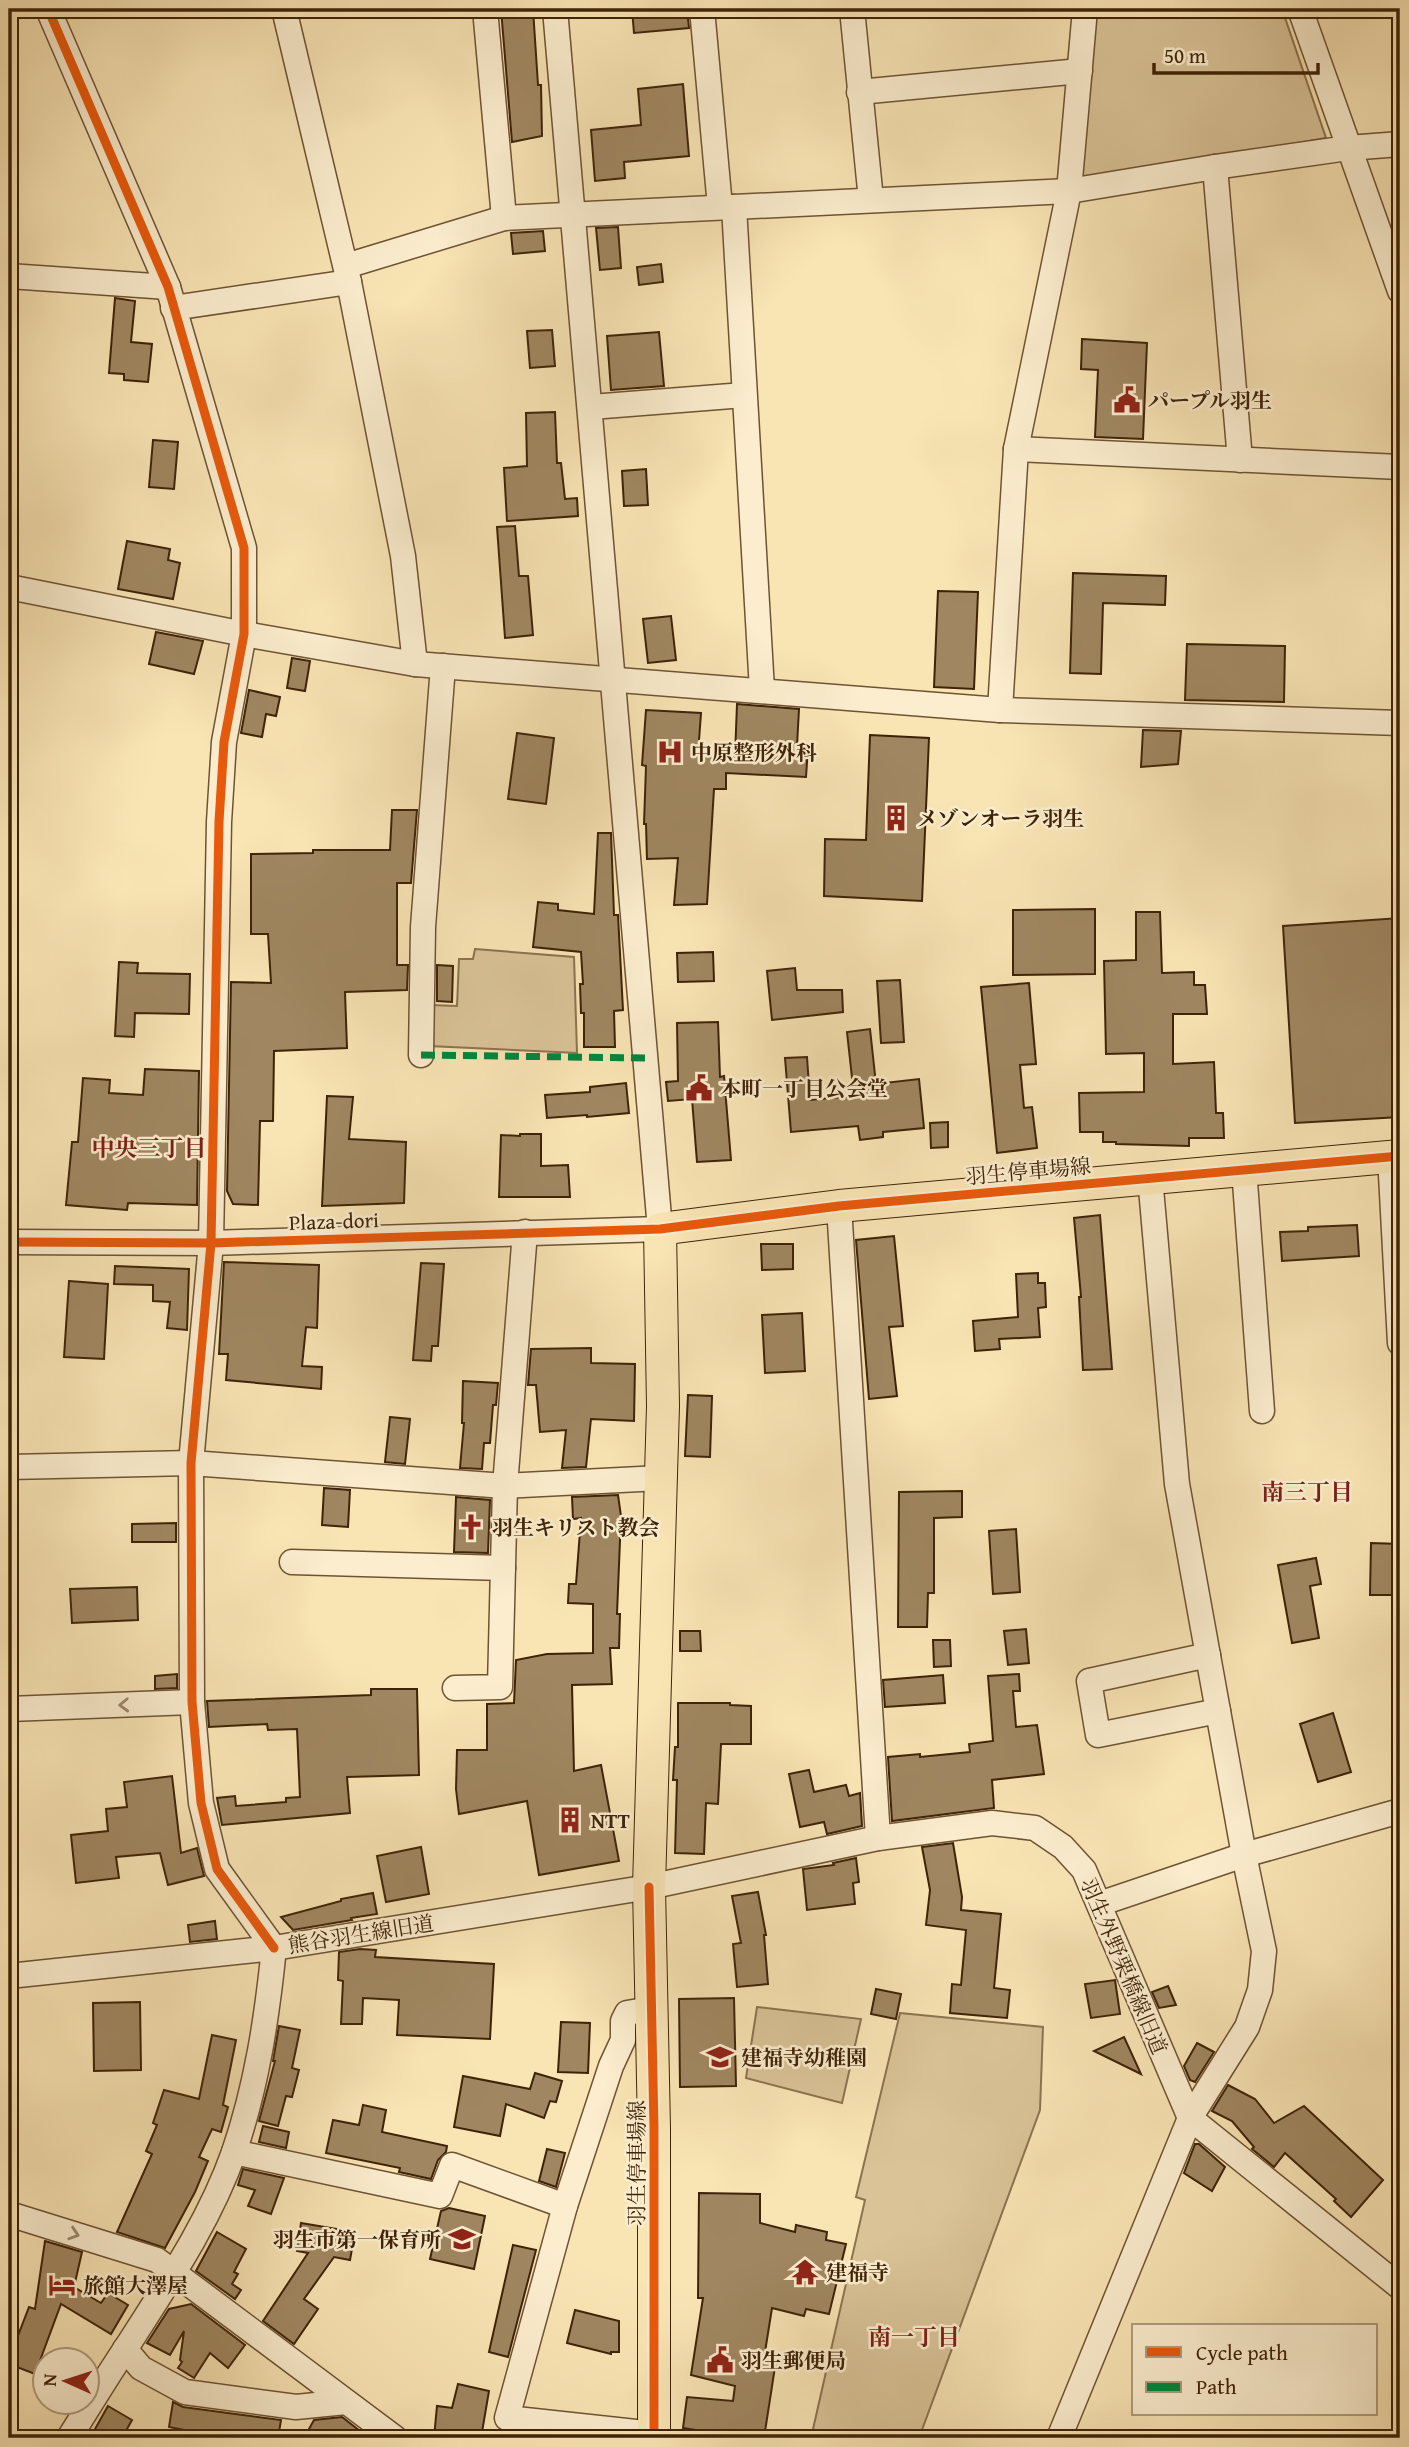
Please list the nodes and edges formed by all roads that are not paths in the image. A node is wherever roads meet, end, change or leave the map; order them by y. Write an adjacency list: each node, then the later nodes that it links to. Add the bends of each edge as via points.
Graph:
1 (48, 9): 22 (street)
2 (284, 9): 19 (street)
3 (485, 9): 18 (street)
4 (555, 9): 17 (street)
5 (702, 9): 16 (street)
6 (852, 9): 10 (street)
7 (1085, 9): 9 (street)
8 (1300, 9): 12 (street)
9 (1080, 71): 10 (street); 14 (street)
10 (859, 92): 15 (street)
11 (1400, 144): 12 (street)
12 (1348, 148): 13 (street); 21 (street)
13 (1215, 167): 14 (street); 26 (street)
14 (1069, 191): 15 (street); 25 (street)
15 (871, 201): 16 (street)
16 (727, 207): 17 (street); 23 (street)
17 (574, 214): 18 (street); 24 (street)
18 (504, 218): 19 (street)
19 (347, 274): 22 (street); 30 (street, via 403,556)
20 (9, 276): 22 (street)
21 (1400, 291)
22 (171, 298): 29 (street, via 244,548)
23 (744, 395): 24 (street); 33 (street)
24 (591, 407): 32 (street)
25 (1016, 449): 26 (street); 34 (street)
26 (1240, 460): 27 (street)
27 (1400, 467)
28 (9, 587): 29 (street)
29 (244, 635): 30 (street); 44 (street, via 224,741 219,822)
30 (415, 664): 31 (street)
31 (443, 666): 32 (street); 36 (street, via 423,927)
32 (614, 680): 33 (street); 41 (street)
33 (762, 690): 34 (street)
34 (1000, 710): 35 (street)
35 (1400, 723)
36 (421, 1055)
37 (1395, 1156): 38 (main road, 羽生停車場線); 45 (street)
38 (1244, 1169): 39 (main road, 羽生停車場線); 46 (street)
39 (1150, 1177): 40 (main road, 羽生停車場線); 53 (street, via 1177,1485)
40 (839, 1206): 41 (main road, 羽生停車場線); 59 (street)
41 (660, 1229): 42 (street, Plaza-dori); 49 (main road, 羽生停車場線)
42 (525, 1233): 44 (street, Plaza-dori); 50 (street)
43 (9, 1242): 44 (street, Plaza-dori)
44 (211, 1243): 47 (street)
45 (1400, 1343)
46 (1262, 1411)
47 (191, 1462): 48 (street); 50 (street); 55 (street)
48 (9, 1467)
49 (660, 1478): 50 (street); 61 (main road, 羽生停車場線)
50 (505, 1486): 52 (street)
51 (292, 1562): 52 (street)
52 (503, 1569): 54 (street, via 499,1687)
53 (1208, 1655): 57 (street); 57 (street, via 1089,1681 1098,1735)
54 (455, 1688)
55 (192, 1702): 56 (street, one-way to 56); 63 (street, via 201,1802 217,1869)
56 (9, 1709)
57 (1218, 1711): 60 (street)
58 (1400, 1811): 60 (street)
59 (878, 1838): 61 (street, 羽生外野栗橋線旧道); 62 (street, 羽生外野栗橋線旧道, via 992,1823 1035,1828 1063,1847 1084,1870)
60 (1244, 1855): 62 (street); 66 (street, via 1264,1951 1260,1990 1247,2026)
61 (649, 1888): 63 (street, 熊谷羽生線旧道); 65 (main road, 羽生停車場線)
62 (1100, 1904): 66 (street, 羽生外野栗橋線旧道)
63 (274, 1948): 64 (street); 67 (street, 熊谷羽生線旧道, via 266,2026)
64 (9, 1976)
65 (651, 2009): 68 (street, via 624,2017 623,2040); 74 (main road, 羽生停車場線)
66 (1190, 2118): 71 (street, 羽生外野栗橋線旧道); 77 (street)
67 (234, 2152): 68 (street, via 440,2196 452,2165); 70 (street, 熊谷羽生線旧道)
68 (565, 2206): 74 (street, via 507,2418)
69 (9, 2214): 70 (street, one-way to 70, via 157,2260)
70 (174, 2274): 72 (street, 熊谷羽生線旧道); 73 (street)
71 (1400, 2287)
72 (125, 2349): 73 (street, via 141,2368 186,2392 296,2407); 75 (street, 熊谷羽生線旧道)
73 (346, 2402): 76 (street)
74 (654, 2436)
75 (69, 2438)
76 (395, 2438)
77 (1059, 2438)

